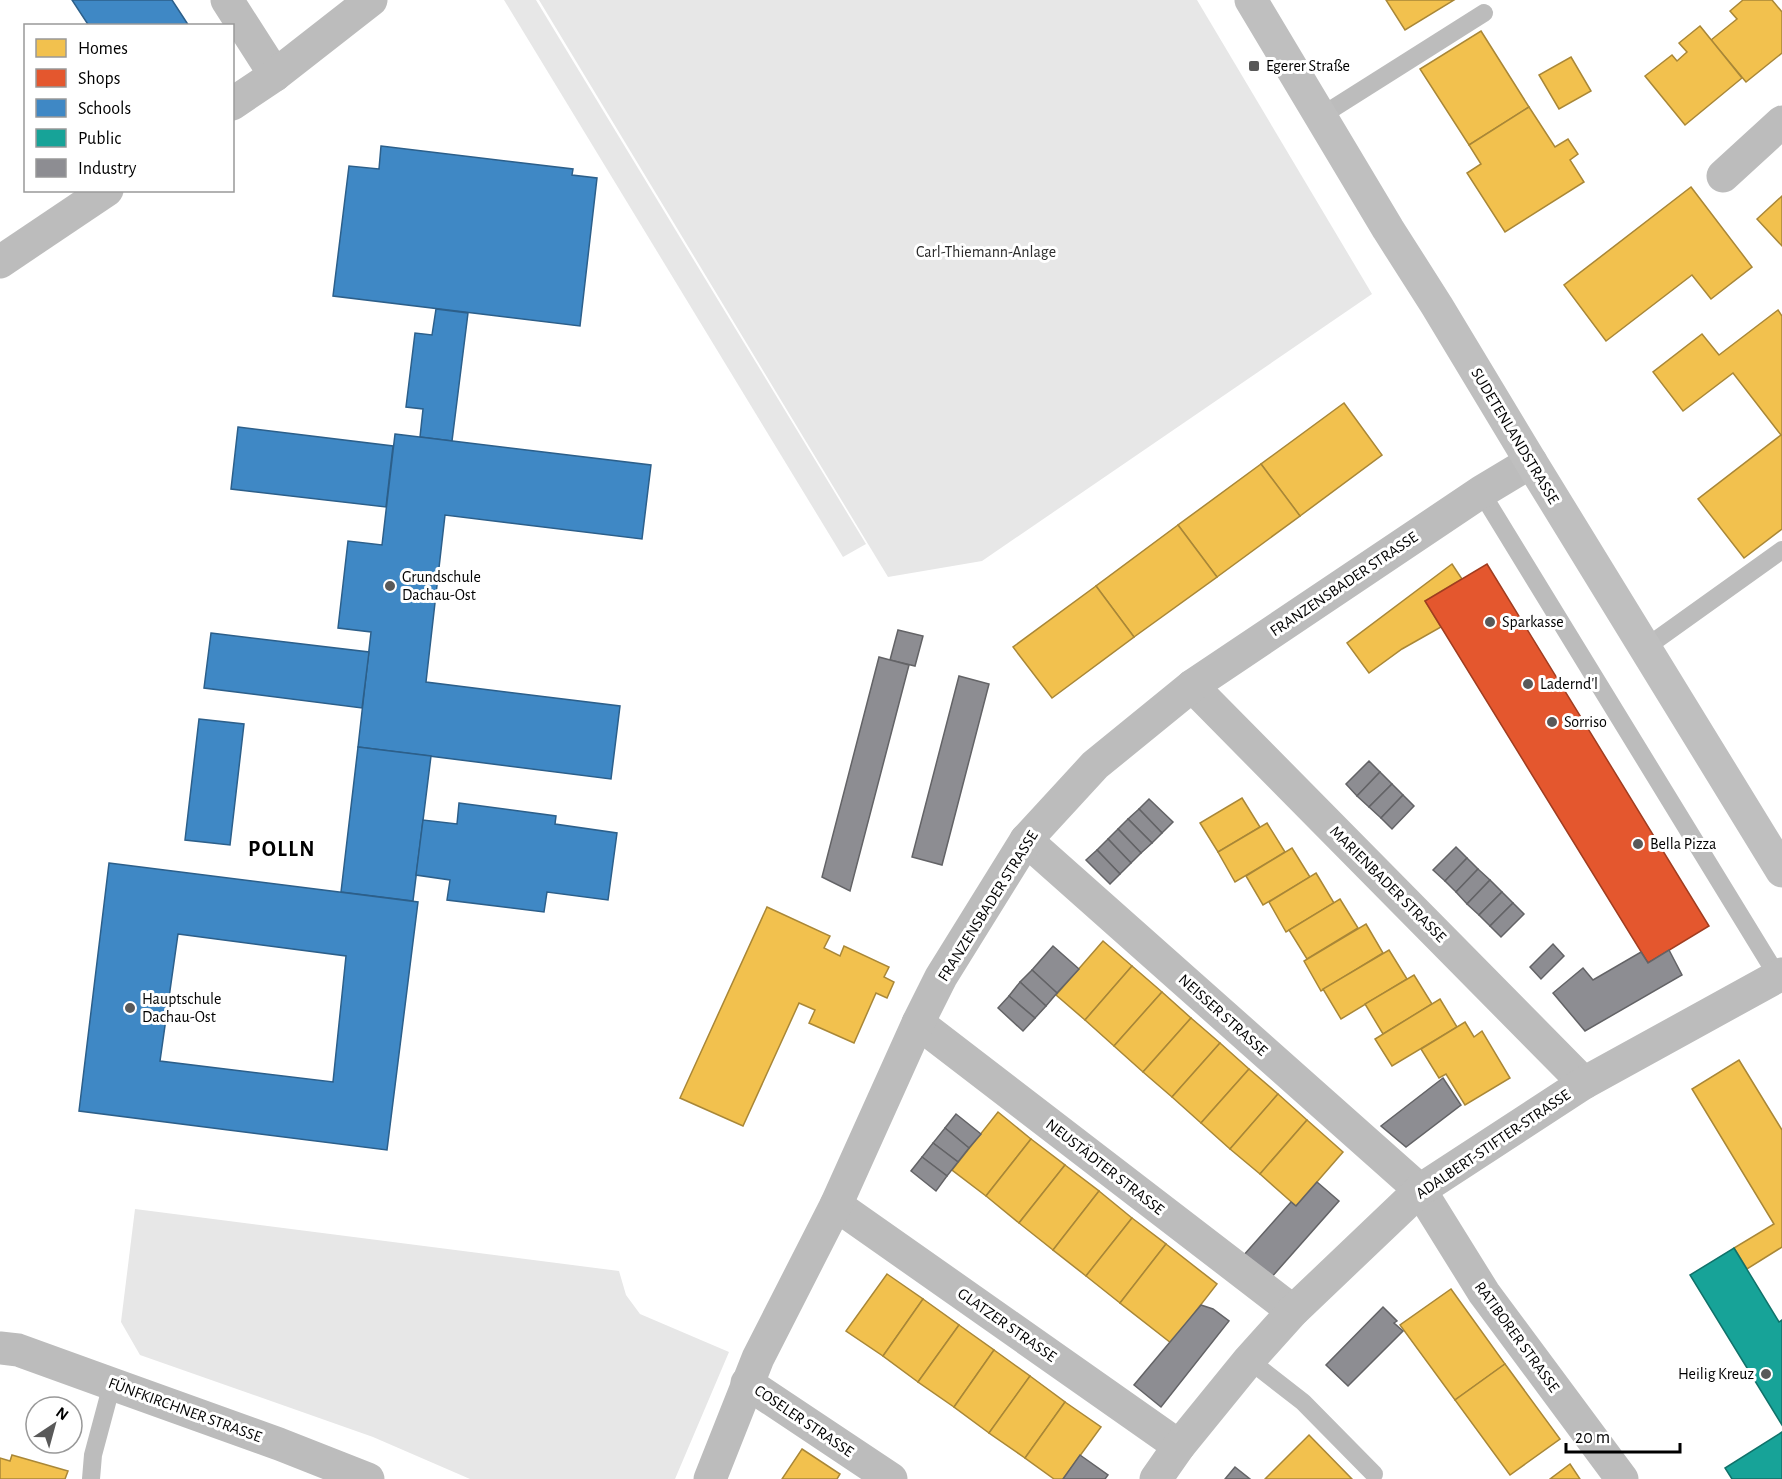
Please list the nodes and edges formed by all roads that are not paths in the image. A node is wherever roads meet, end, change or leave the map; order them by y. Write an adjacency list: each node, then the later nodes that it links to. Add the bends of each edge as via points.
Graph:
1 (227, 0): 5 (street)
2 (371, 0): 5 (street)
3 (1251, 0): 7 (street, SUDETENLANDSTRASSE)
4 (1484, 13): 7 (lane)
5 (275, 75): 6 (street)
6 (234, 103)
7 (1320, 116): 12 (street, SUDETENLANDSTRASSE)
8 (1782, 122): 9 (street)
9 (1723, 177)
10 (104, 192): 11 (street)
11 (0, 262)
12 (1531, 462): 13 (street, FRANZENSBADER STRASSE); 15 (street, SUDETENLANDSTRASSE)
13 (1481, 492): 16 (street, FRANZENSBADER STRASSE); 19 (lane)
14 (1782, 550): 15 (lane)
15 (1645, 648): 18 (street, SUDETENLANDSTRASSE)
16 (1192, 686): 17 (street, FRANZENSBADER STRASSE, via 1095,765); 21 (street, MARIENBADER STRASSE)
17 (1026, 840): 20 (street, FRANZENSBADER STRASSE, via 941,977); 22 (street, NEISSER STRASSE)
18 (1782, 871)
19 (1780, 975): 21 (street, ADALBERT-STIFTER-STRASSE)
20 (918, 1023): 23 (street, FRANZENSBADER STRASSE); 24 (street, NEUSTÄDTER STRASSE)
21 (1584, 1083): 22 (street, ADALBERT-STIFTER-STRASSE)
22 (1420, 1190): 24 (street, ADALBERT-STIFTER-STRASSE); 36 (street, RATIBORER STRASSE, via 1484,1293)
23 (836, 1205): 27 (street, FRANZENSBADER STRASSE); 29 (street, GLATZER STRASSE)
24 (1293, 1311): 26 (street, ADALBERT-STIFTER-STRASSE)
25 (0, 1348): 28 (street, FÜNFKIRCHNER STRASSE, via 18,1350)
26 (1249, 1360): 29 (street, ADALBERT-STIFTER-STRASSE); 30 (lane, via 1304,1402)
27 (747, 1383): 33 (street, FRANZENSBADER STRASSE); 34 (street, COSELER STRASSE)
28 (112, 1384): 31 (lane, via 93,1455); 32 (street, FÜNFKIRCHNER STRASSE)
29 (1179, 1446): 35 (street, ADALBERT-STIFTER-STRASSE)
30 (1374, 1474)
31 (91, 1479)
32 (368, 1479)
33 (710, 1479)
34 (891, 1479)
35 (1156, 1479)
36 (1622, 1479)

